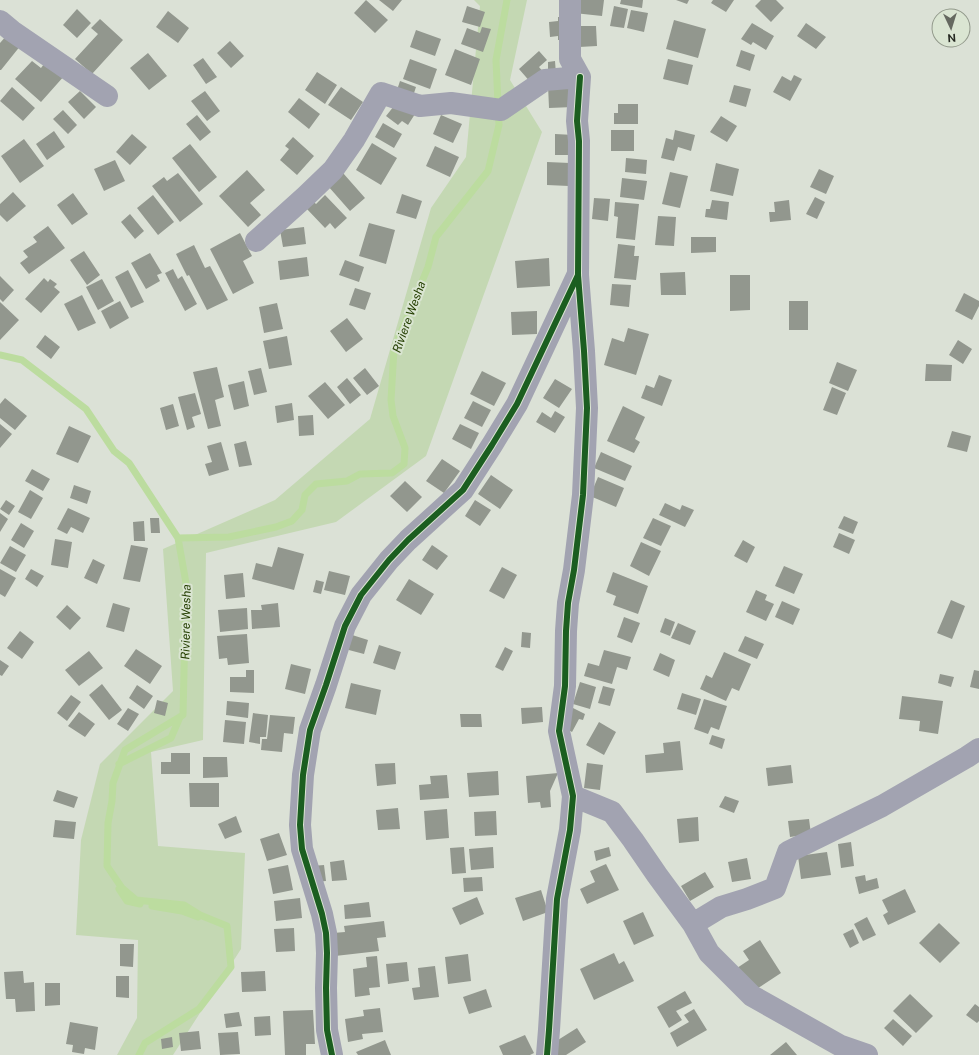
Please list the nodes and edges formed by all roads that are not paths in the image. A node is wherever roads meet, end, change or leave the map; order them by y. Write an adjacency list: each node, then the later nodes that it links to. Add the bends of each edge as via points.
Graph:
1 (570, 0): 3 (street, via 570,59)
2 (0, 21): 4 (street)
3 (580, 78): 5 (street, via 545,80 501,110 451,103 420,106 381,92 354,140 333,170); 6 (street, via 577,121)
4 (107, 96)
5 (256, 241)
6 (578, 275): 8 (street, via 586,416 583,495 568,603 565,686 559,731); 10 (street, via 518,404 463,490 408,540 361,595 346,626 310,730 303,775 300,825 302,849 326,934 327,1030)
7 (979, 749): 9 (street, via 882,806 788,852 775,888 721,907)
8 (574, 796): 9 (street, via 612,812); 11 (street, via 557,899)
9 (693, 924): 12 (street, via 709,953 752,996 841,1046)
10 (332, 1055)
11 (547, 1055)
12 (867, 1055)

